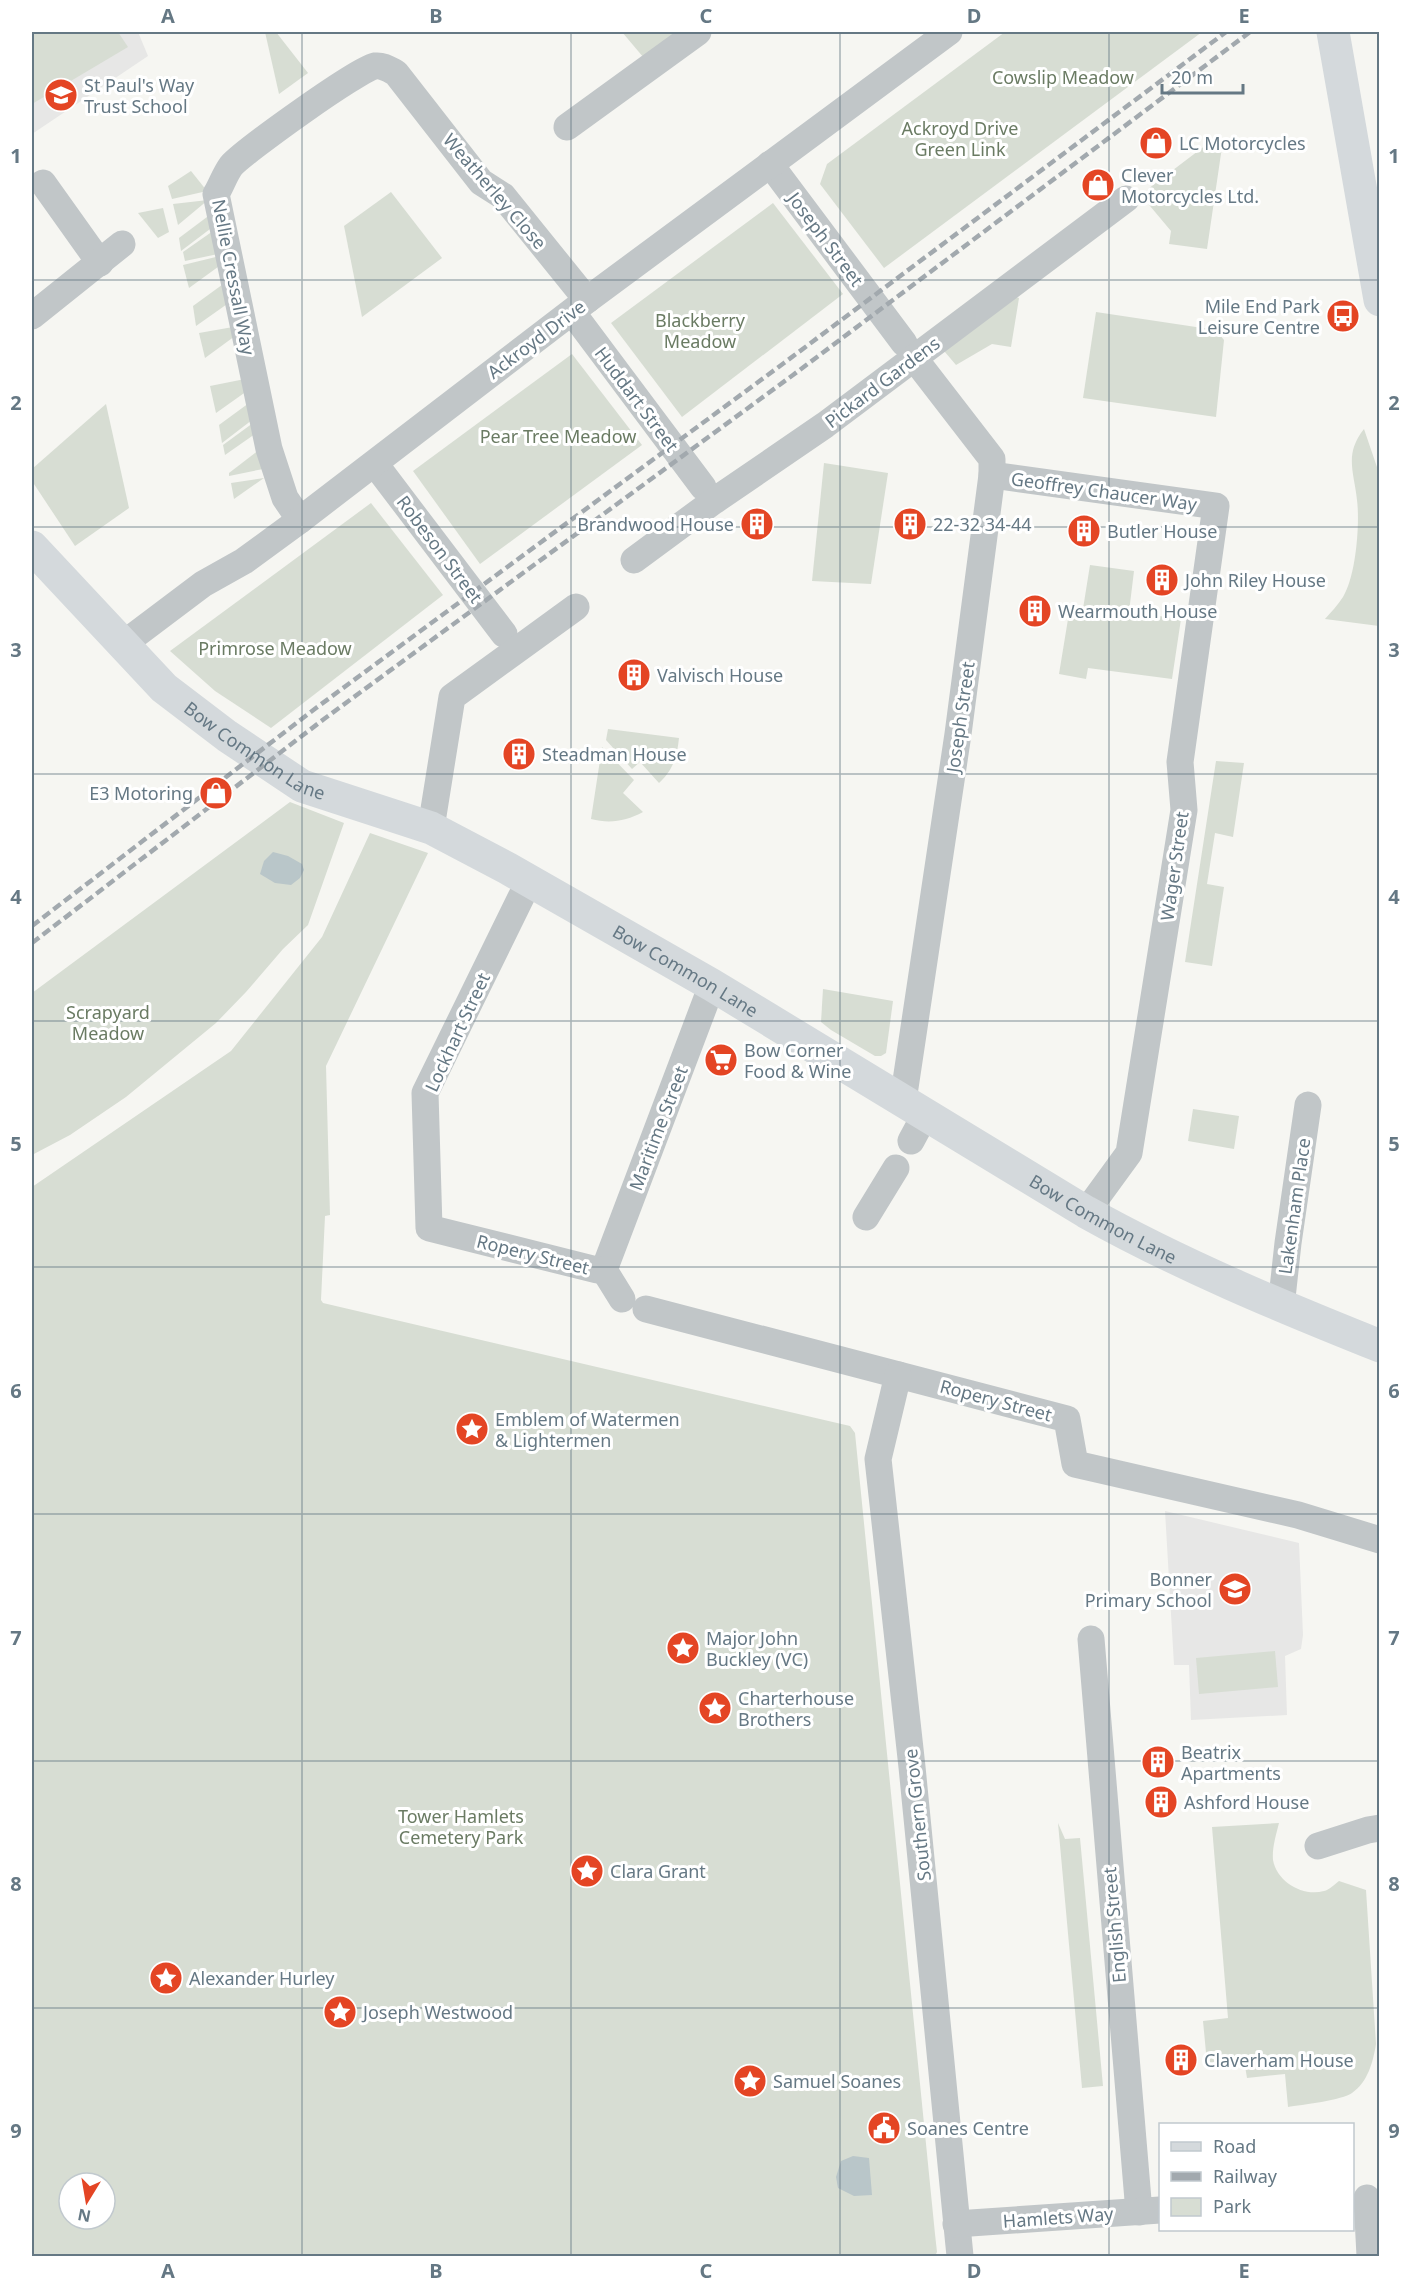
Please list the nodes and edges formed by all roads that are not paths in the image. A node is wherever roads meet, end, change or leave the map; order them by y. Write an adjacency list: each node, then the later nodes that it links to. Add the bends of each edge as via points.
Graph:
1 (698, 32): 5 (street)
2 (948, 32): 6 (street, Ackroyd Drive)
3 (1333, 32): 11 (street)
4 (372, 66): 12 (street, Weatherley Close, via 396,73 481,182 503,196); 19 (street, Nellie Cressall Way, via 231,166 216,194 269,449 285,498)
5 (567, 127)
6 (770, 164): 12 (street, Ackroyd Drive); 14 (street, Joseph Street)
7 (43, 183): 10 (street)
8 (1126, 199): 14 (street, Pickard Gardens)
9 (122, 244): 10 (street)
10 (100, 263): 13 (street)
11 (1380, 300)
12 (579, 306): 15 (street, Ackroyd Drive); 17 (street, Huddart Street)
13 (32, 316)
14 (909, 350): 16 (street, Joseph Street, via 992,459); 21 (street, Pickard Gardens, via 825,425)
15 (375, 464): 19 (street, Ackroyd Drive); 23 (street, Robeson Street)
16 (992, 475): 18 (street, Geoffrey Chaucer Way); 29 (street, Joseph Street)
17 (703, 487)
18 (1216, 506): 31 (street, Wager Street, via 1180,762 1184,810 1129,1153)
19 (300, 520): 24 (street, Ackroyd Drive, via 244,561 203,584)
20 (32, 547): 24 (street, Bow Common Lane)
21 (634, 560)
22 (576, 607): 25 (street, via 452,697)
23 (504, 634)
24 (122, 645): 25 (street, Bow Common Lane, via 164,688 302,786)
25 (431, 828): 26 (street, Bow Common Lane)
26 (529, 881): 27 (street, Bow Common Lane); 33 (street, Lockhart Street, via 425,1093)
27 (712, 986): 29 (street, Bow Common Lane); 34 (street, Maritime Street)
28 (1308, 1105): 35 (street, Lakenham Place)
29 (913, 1119): 31 (street, Bow Common Lane)
30 (896, 1168): 32 (street)
31 (1086, 1212): 35 (street, Bow Common Lane)
32 (866, 1217)
33 (429, 1228): 34 (street, Ropery Street)
34 (604, 1270): 37 (street, Ropery Street, via 634,1304)
35 (1281, 1307): 36 (street, Bow Common Lane)
36 (1380, 1346)
37 (898, 1375): 38 (street, Ropery Street, via 1067,1419 1075,1464 1298,1515); 44 (street, Southern Grove, via 878,1459 914,1779)
38 (1380, 1540)
39 (1091, 1639): 43 (street, English Street)
40 (1380, 1828): 41 (street)
41 (1318, 1846)
42 (1366, 2199): 46 (street)
43 (1150, 2211): 44 (street, Hamlets Way)
44 (956, 2224): 45 (street, Southern Grove)
45 (960, 2256)
46 (1370, 2256)

